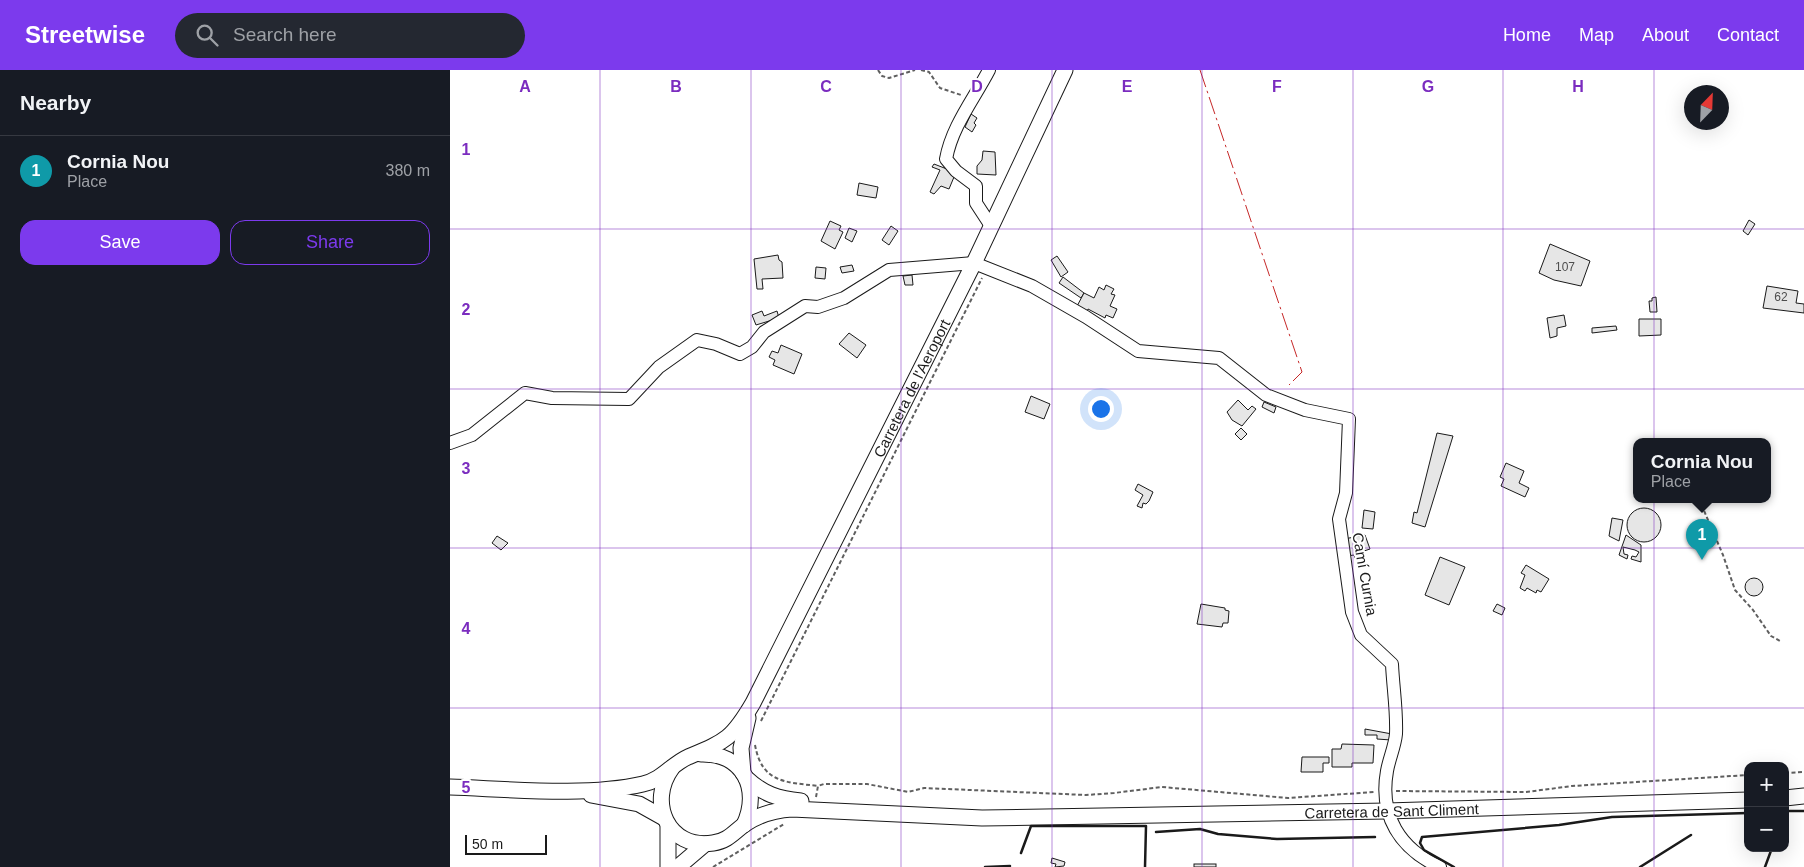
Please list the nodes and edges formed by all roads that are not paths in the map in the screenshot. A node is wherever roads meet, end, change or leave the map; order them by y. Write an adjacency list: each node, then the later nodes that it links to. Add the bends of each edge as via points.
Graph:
1 (989, 70): 3 (street, via 959,122 946,159 976,186 976,203)
2 (1065, 70): 3 (main road, Carretera de l'Aeroport)
3 (991, 226): 4 (main road, Carretera de l'Aeroport)
4 (980, 265): 5 (street, via 889,270 844,298 818,307 805,306 764,332 752,347 740,354 696,340 659,367 629,399 552,398 525,393 472,435); 6 (main road, Carretera de l'Aeroport); 15 (street, Camí Curnia, via 1032,286 1138,351 1219,358 1266,395 1305,410 1349,419 1346,493 1339,519 1352,612 1361,635 1392,664 1396,734 1387,774)
5 (450, 443)
6 (753, 703): 7 (main road, via 724,742); 9 (main road, via 741,748)
7 (699, 754): 8 (main road, via 689,756); 9 (main road, via 728,760)
8 (672, 768): 11 (main road, via 644,784); 17 (main road, via 661,792 661,808)
9 (745, 775): 16 (main road, via 777,799 982,811); 18 (main road, via 752,802)
10 (450, 787): 11 (main road)
11 (553, 791): 17 (main road, via 628,800 653,810)
12 (1804, 796): 13 (main road)
13 (1789, 798)
14 (1744, 800): 15 (main road, Carretera de Sant Climent)
15 (1387, 811): 16 (main road, Carretera de Sant Climent); 22 (street, via 1397,833 1410,849)
16 (1017, 816): 18 (main road, via 982,818 792,809 776,810)
17 (666, 822): 19 (main road, via 687,841); 20 (main road)
18 (744, 825): 19 (main road, via 724,841)
19 (705, 844): 21 (main road)
20 (668, 867)
21 (678, 867)
22 (1440, 867)

